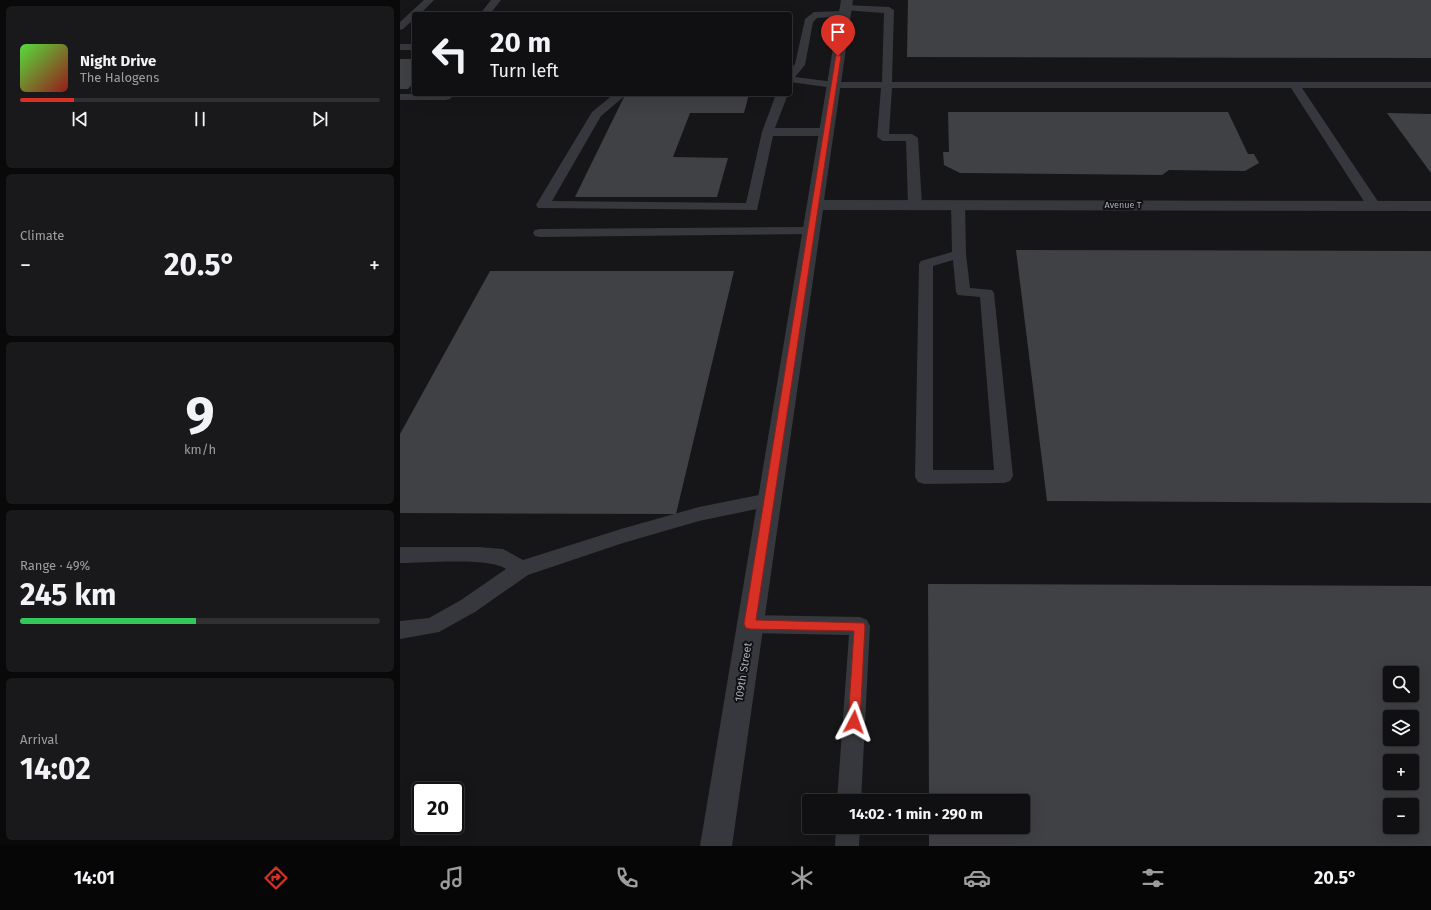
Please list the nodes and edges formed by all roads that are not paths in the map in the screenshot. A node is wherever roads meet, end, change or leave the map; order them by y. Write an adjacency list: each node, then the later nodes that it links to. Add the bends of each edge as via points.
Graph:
1 (429, 0): 4 (lane)
2 (496, 0): 5 (lane)
3 (846, 7): 10 (lane, via 814,15 808,21 800,65); 12 (street, 109th Street); 13 (lane, via 889,10)
4 (416, 12)
5 (487, 12)
6 (412, 16): 7 (lane)
7 (400, 27)
8 (400, 47): 9 (lane)
9 (412, 47)
10 (792, 74)
11 (792, 80): 12 (lane)
12 (834, 85): 13 (lane); 21 (street, 109th Street)
13 (887, 85): 14 (lane); 23 (lane, via 884,137 912,138)
14 (1294, 85): 15 (lane); 25 (lane)
15 (1431, 85)
16 (447, 96): 19 (lane)
17 (618, 96): 20 (lane, via 596,114 543,205 752,206)
18 (781, 96): 20 (lane)
19 (400, 97)
20 (768, 132): 21 (lane)
21 (826, 132): 22 (street, 109th Street)
22 (815, 205): 23 (street, Avenue T); 27 (street, 109th Street)
23 (915, 205): 24 (street, Avenue T)
24 (958, 205): 25 (street, Avenue T); 29 (lane)
25 (1374, 206): 26 (street, Avenue T)
26 (1431, 206)
27 (810, 232): 28 (lane); 30 (street, 109th Street)
28 (540, 233)
29 (959, 254): 29 (lane, via 926,264 924,477 1004,476 987,293 963,292)
30 (769, 500): 32 (lane, via 699,514 621,536); 33 (street, 109th Street)
31 (400, 555): 32 (lane, via 503,557)
32 (521, 569): 34 (lane, via 468,606 432,626)
33 (750, 624): 35 (lane, via 860,626); 37 (street, 109th Street)
34 (400, 630)
35 (849, 794)
36 (847, 834): 38 (lane)
37 (716, 846)
38 (846, 846)

